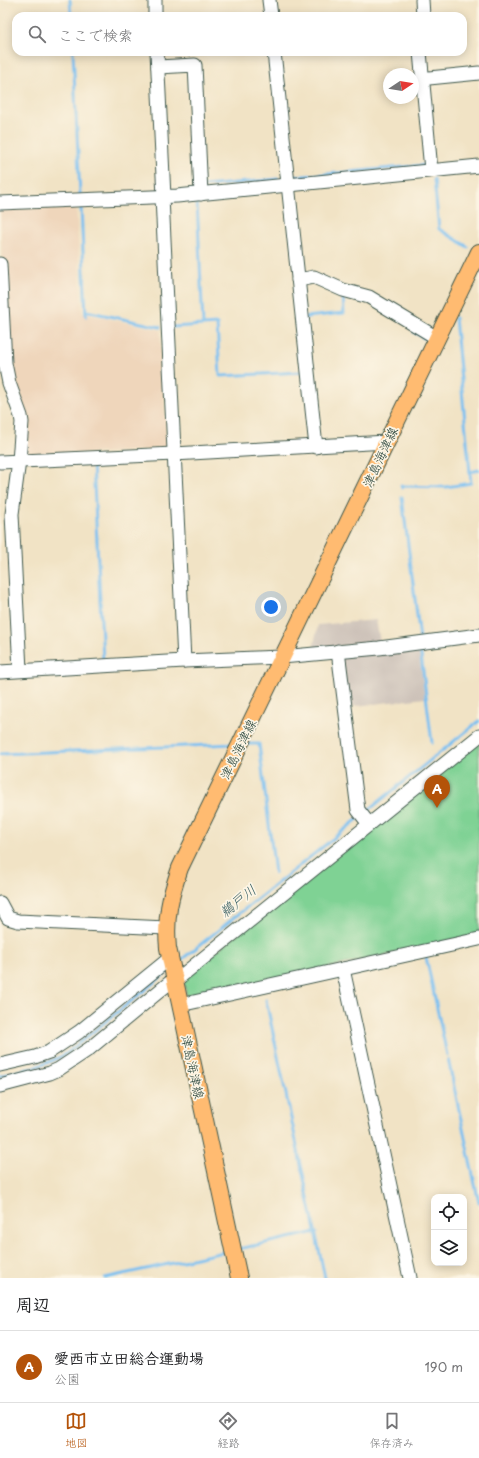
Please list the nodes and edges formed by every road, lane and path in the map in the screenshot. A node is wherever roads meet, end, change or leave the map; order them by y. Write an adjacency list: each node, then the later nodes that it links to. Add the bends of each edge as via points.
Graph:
1 (154, 0): 5 (street)
2 (269, 0): 6 (street)
3 (415, 0): 7 (street)
4 (422, 0): 8 (street)
5 (155, 12)
6 (270, 12)
7 (416, 12)
8 (423, 12)
9 (157, 56): 13 (street)
10 (274, 56): 18 (street)
11 (421, 56): 17 (street)
12 (427, 56): 15 (street)
13 (158, 67): 19 (street, via 195,65); 20 (street)
14 (479, 73): 15 (street)
15 (429, 78): 17 (street)
16 (479, 166): 17 (street)
17 (435, 170): 18 (street)
18 (288, 185): 19 (street); 24 (street)
19 (201, 194): 20 (street)
20 (163, 197): 21 (street); 28 (street)
21 (0, 203)
22 (479, 252): 25 (main road, 津島海津線)
23 (0, 264): 29 (street, via 5,364 22,422)
24 (298, 280): 25 (street, via 314,277 343,290 369,297); 27 (street)
25 (437, 338): 26 (main road, 津島海津線)
26 (387, 442): 27 (street); 33 (main road, 津島海津線)
27 (316, 447): 28 (street)
28 (174, 454): 29 (street); 34 (street)
29 (19, 461): 30 (street); 35 (street, via 12,514)
30 (0, 462)
31 (479, 636): 32 (street)
32 (338, 651): 33 (street); 38 (street)
33 (282, 657): 34 (street); 40 (main road, 津島海津線, via 180,868)
34 (184, 661): 35 (street)
35 (20, 670): 36 (street)
36 (0, 672)
37 (479, 736): 38 (street)
38 (365, 819): 44 (street)
39 (0, 903): 40 (street, via 8,918 18,921)
40 (166, 928): 42 (main road, 津島海津線)
41 (479, 939): 43 (street)
42 (170, 959): 44 (main road, 津島海津線); 46 (street, via 79,1032 49,1052)
43 (343, 969): 45 (street); 49 (street)
44 (174, 979): 45 (main road, 津島海津線); 47 (street, via 89,1049 59,1068)
45 (180, 1005): 48 (main road, 津島海津線)
46 (0, 1065)
47 (0, 1086)
48 (239, 1278)
49 (410, 1278)

